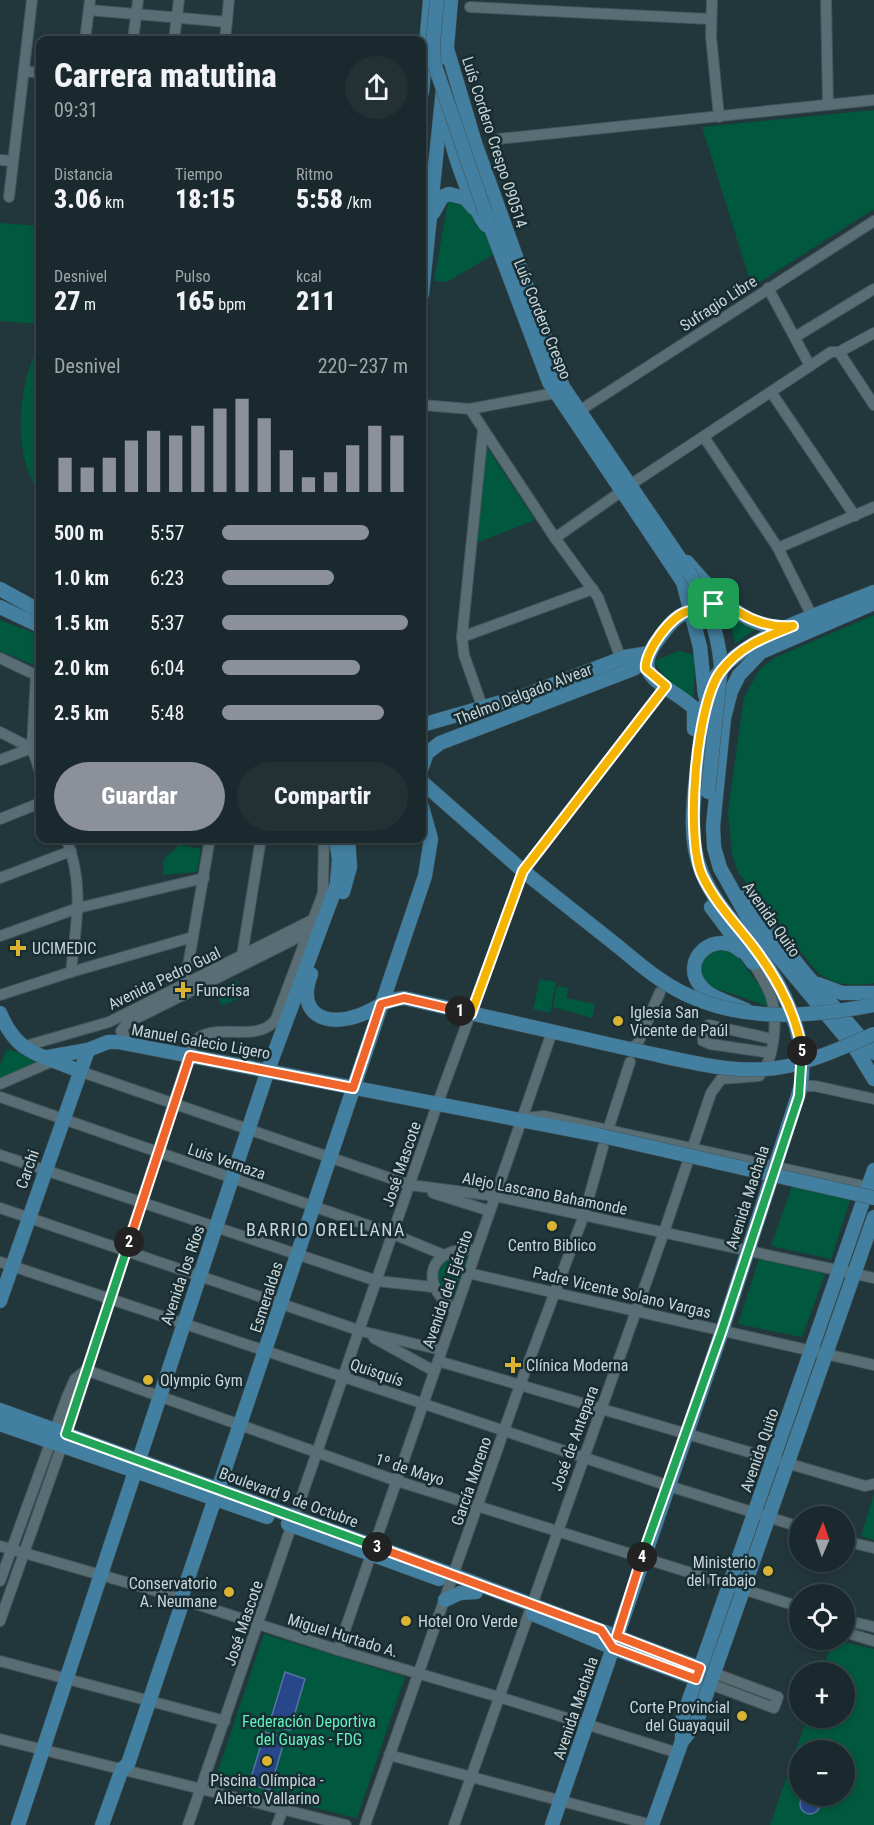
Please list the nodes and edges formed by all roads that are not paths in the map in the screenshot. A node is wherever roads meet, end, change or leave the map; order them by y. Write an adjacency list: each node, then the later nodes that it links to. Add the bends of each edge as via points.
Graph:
1 (32, 0): 22 (street)
2 (138, 0): 12 (street)
3 (178, 0): 13 (street)
4 (229, 0): 15 (street)
5 (430, 0): 20 (main road)
6 (437, 0): 32 (main road, Luís Cordero Crespo, bridge, via 434,63)
7 (451, 0): 21 (main road)
8 (712, 0): 14 (street)
9 (826, 0): 25 (street)
10 (89, 5): 12 (street); 16 (street)
11 (470, 7): 14 (street)
12 (136, 15): 13 (street); 17 (street)
13 (177, 18): 15 (street); 18 (street)
14 (710, 19): 26 (street)
15 (227, 22): 19 (street)
16 (85, 36)
17 (133, 36)
18 (175, 36)
19 (225, 36)
20 (426, 46)
21 (447, 49): 27 (main road, Luís Cordero Crespo 090514); 33 (main road)
22 (24, 70): 23 (street); 30 (street)
23 (36, 72)
24 (874, 100): 25 (street)
25 (828, 105): 26 (street)
26 (719, 117): 28 (street)
27 (470, 128): 32 (main road, via 457,118 450,123 449,130); 47 (main road, Luís Cordero Crespo 090514, via 563,387)
28 (498, 139)
29 (0, 160): 30 (street)
30 (13, 161): 31 (street)
31 (9, 197)
32 (481, 212): 33 (main road, via 465,198 449,194 440,199); 43 (main road, Luís Cordero Crespo)
33 (430, 220): 35 (main road)
34 (874, 221): 36 (street, Sufragio Libre)
35 (426, 257)
36 (768, 288): 39 (street); 47 (street, Sufragio Libre)
37 (874, 289): 39 (street)
38 (874, 333): 40 (street)
39 (795, 337): 41 (street)
40 (839, 352): 41 (street, via 831,352); 45 (street)
41 (810, 366): 42 (street)
42 (771, 392): 49 (street); 52 (street)
43 (555, 393): 46 (street); 50 (main road, Luís Cordero Crespo)
44 (426, 405): 46 (street)
45 (874, 405)
46 (470, 409): 48 (street)
47 (579, 411): 50 (main road, Luís Cordero Crespo 090514)
48 (483, 430): 54 (street); 71 (street)
49 (704, 436): 50 (street); 55 (street)
50 (626, 488): 53 (main road, Luís Cordero Crespo 090514); 54 (street); 65 (main road, Luís Cordero Crespo, via 681,578)
51 (874, 507): 52 (street)
52 (855, 516): 55 (street)
53 (661, 531): 59 (main road); 104 (main road, bridge, via 708,606 720,649 706,835 709,859 722,889)
54 (555, 538): 57 (street)
55 (778, 548): 67 (street)
56 (0, 589): 63 (main road)
57 (593, 589): 71 (street); 74 (street)
58 (874, 592): 67 (main road, Avenida Machala)
59 (714, 593): 65 (main road, via 711,612); 70 (main road, via 748,618 776,627)
60 (0, 596): 64 (main road)
61 (874, 603): 75 (main road, via 771,646)
62 (0, 607): 68 (main road)
63 (36, 610)
64 (36, 610)
65 (691, 610): 72 (main road, via 674,620); 80 (main road, Luís Cordero Crespo, via 705,680)
66 (0, 615): 69 (main road)
67 (813, 618): 70 (main road, Avenida Machala)
68 (36, 624)
69 (36, 625)
70 (793, 626): 80 (main road, Avenida Machala, via 757,640 726,664 711,686)
71 (462, 638): 78 (street)
72 (647, 657): 74 (main road, Thelmo Delgado Alvear); 77 (main road, via 647,671); 83 (main road, Thelmo Delgado Alvear, via 633,669 440,743)
73 (0, 658): 76 (street)
74 (621, 659): 78 (main road, Thelmo Delgado Alvear, via 526,695)
75 (748, 664): 104 (main road, Avenida Quito, via 731,691 724,718 713,826 720,868); 111 (main road, Avenida Quito, via 733,709 722,797 721,844 729,873 741,892)
76 (36, 675)
77 (666, 686): 97 (street, José Mascote); 110 (main road, via 695,711 684,820 689,862 706,900)
78 (482, 706): 79 (main road, Thelmo Delgado Alvear)
79 (426, 723)
80 (702, 727): 114 (main road, Avenida Machala, via 693,825 697,858 712,894 762,959)
81 (0, 732): 82 (street)
82 (36, 750): 84 (street)
83 (426, 756)
84 (0, 760)
85 (426, 787): 97 (main road)
86 (36, 805): 87 (street)
87 (0, 819)
88 (426, 819): 98 (main road, Esmeraldas, via 431,849)
89 (68, 843): 96 (street)
90 (209, 843): 100 (street)
91 (260, 843): 109 (street)
92 (324, 843): 103 (street, via 324,886)
93 (348, 843): 124 (main road, via 345,887 306,989 311,1011)
94 (423, 843): 98 (main road)
95 (337, 844): 101 (main road, via 338,877)
96 (71, 851): 99 (street); 102 (street, via 78,879)
97 (523, 871): 122 (street, José Mascote); 123 (main road, bridge, via 659,979 718,1006)
98 (425, 876): 119 (main road, Esmeraldas)
99 (0, 878)
100 (204, 878): 102 (street); 107 (street)
101 (332, 898): 103 (main road); 113 (main road)
102 (78, 908): 106 (street); 112 (street)
103 (315, 916): 105 (street); 109 (street, Avenida Pedro Gual)
104 (752, 925): 142 (main road, Avenida Quito, via 857,1052)
105 (309, 932): 108 (street); 115 (street, Avenida Pedro Gual)
106 (0, 936)
107 (193, 937): 112 (street); 115 (street)
108 (303, 946): 113 (main road); 138 (street, via 273,1024 262,1030 201,1036)
109 (242, 956): 115 (street, Avenida Pedro Gual)
110 (753, 963): 114 (main road); 123 (main road, bridge, via 734,945 720,942 709,945 696,961 696,975 700,987); 129 (street, via 772,998)
111 (803, 971): 117 (main road, via 834,992); 126 (main road, Avenida Quito)
112 (70, 972): 118 (street)
113 (299, 981): 124 (main road, via 297,998 304,1012 315,1019); 140 (main road, Avenida los Ríos)
114 (776, 985): 144 (main road, Avenida Machala, via 799,1036 803,1059)
115 (183, 990): 130 (street, Avenida Pedro Gual, via 123,1026 122,1034); 132 (street, Avenida Pedro Gual, via 97,1027)
116 (660, 992): 137 (street, García Moreno)
117 (874, 993)
118 (0, 995)
119 (381, 1004): 122 (main road, via 404,998); 124 (main road, via 360,1015); 145 (main road, Esmeraldas)
120 (874, 1005): 123 (main road, bridge, via 799,1016)
121 (0, 1013): 132 (main road, via 9,1033)
122 (471, 1014): 125 (main road); 149 (street, José Mascote)
123 (759, 1016)
124 (334, 1019)
125 (552, 1032): 137 (main road); 151 (street, Avenida del Ejército)
126 (857, 1032): 131 (main road); 136 (main road, Avenida Quito)
127 (874, 1034): 137 (main road, bridge, via 812,1059 760,1069)
128 (753, 1035): 129 (street); 134 (street); 134 (street, via 709,1025 702,1034 703,1041 710,1044)
129 (772, 1039): 135 (street)
130 (130, 1044): 133 (main road, Manuel Galecio Ligero, via 108,1042); 138 (main road, Manuel Galecio Ligero)
131 (874, 1045)
132 (22, 1047): 139 (main road)
133 (88, 1050): 139 (main road, Manuel Galecio Ligero); 141 (main road, Carchi)
134 (751, 1050): 135 (street)
135 (771, 1053): 154 (street, José de Antepara, via 759,1076 729,1077 715,1084)
136 (874, 1053)
137 (632, 1054): 153 (street, García Moreno)
138 (190, 1056): 140 (main road, Manuel Galecio Ligero); 148 (street)
139 (52, 1059): 141 (main road); 143 (street)
140 (268, 1070): 145 (main road, Manuel Galecio Ligero); 152 (main road, Avenida los Ríos)
141 (79, 1071): 148 (street, Alejo Lascano Bahamonde); 150 (main road, Carchi)
142 (874, 1079)
143 (0, 1084)
144 (801, 1086): 147 (street); 158 (main road, Avenida Machala)
145 (353, 1088): 149 (main road, Manuel Galecio Ligero); 157 (main road, Esmeraldas)
146 (0, 1097): 150 (street, Luis Vernaza)
147 (874, 1099)
148 (174, 1104): 152 (street, Alejo Lascano Bahamonde); 155 (street)
149 (437, 1105): 151 (main road, Manuel Galecio Ligero); 162 (street, José Mascote)
150 (62, 1119): 155 (street, Luis Vernaza); 159 (main road, Carchi)
151 (522, 1119): 153 (main road, Manuel Galecio Ligero); 164 (street, Avenida del Ejército)
152 (249, 1131): 157 (street, Alejo Lascano Bahamonde); 161 (main road, Avenida los Ríos)
153 (603, 1137): 154 (street, Manuel Galecio Ligero); 163 (main road, Manuel Galecio Ligero, bridge); 169 (street, García Moreno)
154 (692, 1149): 158 (street, Manuel Galecio Ligero); 173 (street, José de Antepara)
155 (160, 1154): 161 (street, Luis Vernaza); 165 (street)
156 (0, 1155): 159 (street)
157 (330, 1158): 162 (street, Alejo Lascano Bahamonde); 166 (main road, Esmeraldas)
158 (774, 1167): 163 (street, Manuel Galecio Ligero); 176 (main road, Avenida Machala)
159 (44, 1169): 165 (street); 171 (main road, Carchi)
160 (874, 1170): 163 (main road, Avenida Quito)
161 (232, 1178): 166 (street, Luis Vernaza); 172 (main road, Avenida los Ríos)
162 (410, 1185): 164 (street, Alejo Lascano Bahamonde); 168 (street); 174 (street, José Mascote)
163 (871, 1192): 181 (main road, Avenida Quito)
164 (495, 1196): 168 (street, Avenida del Ejército); 169 (street, Alejo Lascano Bahamonde)
165 (143, 1202): 172 (street); 177 (street)
166 (314, 1206): 174 (street, Luis Vernaza); 178 (main road, Esmeraldas)
167 (0, 1208): 171 (street)
168 (490, 1211): 175 (street, Avenida del Ejército)
169 (584, 1215): 173 (street, Alejo Lascano Bahamonde); 188 (street, García Moreno)
170 (874, 1216): 183 (main road, Avenida Quito)
171 (28, 1217): 177 (street); 180 (main road, Carchi)
172 (216, 1226): 178 (street); 184 (main road, Avenida los Ríos)
173 (664, 1233): 176 (street, Alejo Lascano Bahamonde); 193 (street, José de Antepara)
174 (393, 1234): 179 (street, Luis Vernaza); 186 (street, José Mascote)
175 (476, 1250): 179 (street); 182 (street, Avenida del Ejército)
176 (747, 1250): 181 (street, Alejo Lascano Bahamonde); 196 (main road, Avenida Machala)
177 (126, 1251): 184 (street); 189 (street)
178 (298, 1254): 186 (street); 191 (main road, Esmeraldas)
179 (444, 1255): 187 (street, via 434,1269)
180 (6, 1264): 189 (street, Quisquís); 190 (main road, Carchi)
181 (838, 1270): 183 (street, Alejo Lascano Bahamonde); 198 (main road, Avenida Quito)
182 (468, 1273): 188 (street, Padre Vicente Solano Vargas); 192 (street, Avenida del Ejército)
183 (854, 1274): 185 (street, Alejo Lascano Bahamonde); 199 (main road, Avenida Quito)
184 (199, 1275): 191 (street); 194 (main road, Avenida los Ríos)
185 (874, 1278)
186 (377, 1281): 187 (street); 195 (street, José Mascote)
187 (433, 1287): 192 (street, via 438,1297)
188 (555, 1293): 193 (street, Padre Vicente Solano Vargas); 204 (street, García Moreno)
189 (110, 1298): 194 (street, Quisquís); 202 (street)
190 (0, 1301)
191 (282, 1303): 195 (street); 197 (main road, Esmeraldas)
192 (455, 1310): 200 (street, Avenida del Ejército)
193 (635, 1311): 196 (street, Padre Vicente Solano Vargas); 207 (street, José de Antepara)
194 (183, 1323): 197 (street, Quisquís); 205 (main road, Avenida los Ríos)
195 (361, 1330): 200 (street); 200 (street); 203 (street, José Mascote)
196 (722, 1330): 198 (street, Padre Vicente Solano Vargas); 212 (main road, Avenida Machala)
197 (266, 1351): 203 (street, Quisquís); 210 (main road, Esmeraldas)
198 (811, 1351): 199 (street, Padre Vicente Solano Vargas); 216 (main road, Avenida Quito)
199 (825, 1354): 201 (street, Padre Vicente Solano Vargas); 217 (main road, Avenida Quito)
200 (438, 1361): 204 (street); 206 (street, Avenida del Ejército)
201 (874, 1365)
202 (86, 1370): 205 (street, 1º de Mayo); 213 (street)
203 (345, 1377): 206 (street, Quisquís); 214 (street, José Mascote)
204 (520, 1385): 207 (street); 211 (street, García Moreno)
205 (159, 1397): 210 (street, 1º de Mayo); 218 (main road, Avenida los Ríos)
206 (423, 1404): 211 (street, Quisquís); 219 (street, Avenida del Ejército)
207 (601, 1409): 212 (street); 215 (street, José de Antepara)
208 (0, 1410): 213 (main road, Boulevard 9 de Octubre)
209 (0, 1424): 213 (main road, Boulevard 9 de Octubre)
210 (240, 1425): 214 (street, 1º de Mayo); 222 (main road, Esmeraldas)
211 (504, 1431): 215 (street, Quisquís); 223 (street, García Moreno)
212 (687, 1435): 216 (street); 221 (main road, Avenida Machala)
213 (59, 1438): 218 (main road, Boulevard 9 de Octubre); 232 (street); 234 (street)
214 (318, 1454): 219 (street, 1º de Mayo); 226 (street, José Mascote)
215 (584, 1458): 221 (street, Quisquís); 228 (street, José de Antepara)
216 (772, 1460): 217 (street); 224 (main road, Avenida Quito)
217 (787, 1464): 220 (street, via 866,1486); 225 (main road, Avenida Quito)
218 (136, 1465): 222 (main road, Boulevard 9 de Octubre); 236 (main road, Avenida los Ríos)
219 (397, 1481): 223 (street, 1º de Mayo); 233 (street, Avenida del Ejército)
220 (874, 1484)
221 (669, 1486): 224 (street, Quisquís); 235 (main road, Avenida Machala)
222 (216, 1494): 226 (main road, Boulevard 9 de Octubre); 242 (main road, Esmeraldas)
223 (478, 1507): 228 (street, 1º de Mayo); 237 (street, García Moreno)
224 (749, 1512): 225 (street, Quisquís); 239 (main road, Avenida Quito)
225 (768, 1518): 227 (street, Quisquís); 240 (main road, Avenida Quito)
226 (294, 1522): 233 (main road, Boulevard 9 de Octubre); 248 (street, José Mascote)
227 (789, 1524)
228 (556, 1533): 235 (street, 1º de Mayo); 245 (street, José de Antepara)
229 (855, 1544): 231 (street)
230 (0, 1546): 232 (street, Miguel Hurtado A.)
231 (874, 1548)
232 (12, 1549): 234 (street, Miguel Hurtado A.); 238 (street)
233 (373, 1551): 237 (main road, Boulevard 9 de Octubre); 253 (street, Avenida del Ejército)
234 (25, 1552): 236 (street, Miguel Hurtado A.); 246 (street)
235 (642, 1557): 239 (street, 1º de Mayo); 252 (main road, Avenida Machala)
236 (99, 1574): 242 (street, Miguel Hurtado A.); 257 (main road, Avenida los Ríos)
237 (453, 1579): 241 (main road, Boulevard 9 de Octubre); 243 (street, García Moreno); 245 (main road, Boulevard 9 de Octubre)
238 (0, 1581)
239 (729, 1585): 240 (street, 1º de Mayo); 256 (main road, Avenida Quito)
240 (743, 1589): 244 (street, 1º de Mayo); 258 (main road, Avenida Quito)
241 (476, 1592): 243 (main road, via 460,1593); 245 (main road, Boulevard 9 de Octubre)
242 (181, 1599): 248 (street, Miguel Hurtado A.); 260 (main road, Esmeraldas)
243 (446, 1600): 255 (street, García Moreno)
244 (789, 1604)
245 (530, 1608): 252 (main road, Boulevard 9 de Octubre); 252 (main road, Boulevard 9 de Octubre, via 601,1630); 259 (street, José de Antepara)
246 (0, 1621)
247 (855, 1623): 249 (street)
248 (258, 1624): 253 (street, Miguel Hurtado A.); 261 (street, José Mascote)
249 (874, 1627)
250 (855, 1635): 251 (street)
251 (874, 1641)
252 (615, 1642): 256 (main road, Boulevard 9 de Octubre); 262 (main road, Avenida Machala)
253 (338, 1650): 255 (street, Miguel Hurtado A.)
254 (0, 1661): 257 (street)
255 (419, 1673): 259 (street, Miguel Hurtado A.); 266 (street, García Moreno)
256 (698, 1674): 264 (main road, Avenida Quito, via 682,1720)
257 (64, 1678): 260 (street); 265 (main road, Avenida los Ríos)
258 (712, 1678): 258 (street, via 774,1708 778,1697); 264 (main road, Avenida Quito, via 696,1724)
259 (498, 1696): 262 (street, Miguel Hurtado A.); 268 (street, José de Antepara)
260 (146, 1700): 261 (street); 267 (main road, Esmeraldas, via 128,1764)
261 (225, 1721): 269 (street, José Mascote)
262 (586, 1725): 264 (street, Miguel Hurtado A.); 270 (main road, Avenida Machala)
263 (0, 1739): 265 (street)
264 (680, 1747): 281 (main road, Avenida Quito)
265 (40, 1750): 267 (street); 272 (main road, Avenida los Ríos); 273 (main road, Avenida los Ríos)
266 (389, 1755): 268 (street); 278 (street, García Moreno)
267 (122, 1770): 269 (street); 274 (main road, Esmeraldas)
268 (471, 1776): 270 (street); 279 (street, José de Antepara)
269 (200, 1789): 271 (street); 275 (street, José Mascote)
270 (560, 1801): 280 (main road, Avenida Machala); 281 (street)
271 (283, 1809): 276 (street); 277 (street)
272 (12, 1825)
273 (18, 1825)
274 (102, 1825)
275 (188, 1825)
276 (277, 1825)
277 (346, 1825)
278 (365, 1825)
279 (454, 1825)
280 (552, 1825)
281 (652, 1825)

